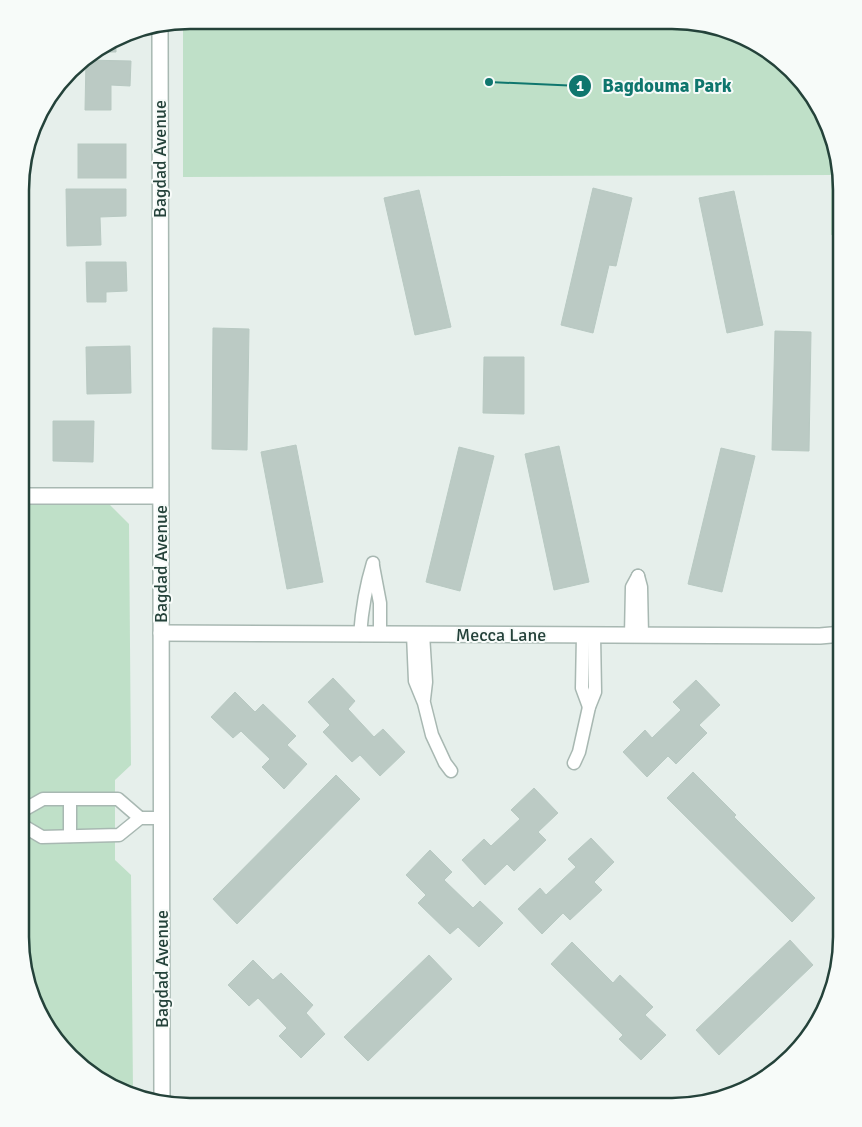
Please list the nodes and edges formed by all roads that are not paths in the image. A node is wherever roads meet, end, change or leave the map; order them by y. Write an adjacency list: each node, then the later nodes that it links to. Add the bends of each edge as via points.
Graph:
1 (160, 32): 3 (street, Bagdad Avenue)
2 (29, 496): 3 (street)
3 (160, 496): 4 (street, Bagdad Avenue)
4 (161, 634): 6 (street, Mecca Lane); 15 (street, Bagdad Avenue)
5 (418, 634): 7 (street, Mecca Lane); 8 (street, Mecca Lane); 11 (lane, via 415,681 432,735)
6 (360, 635): 7 (street, Mecca Lane); 7 (lane, via 362,606 373,563 380,603)
7 (380, 635)
8 (589, 635): 9 (street, Mecca Lane); 10 (lane, via 582,688 589,708)
9 (833, 635)
10 (574, 763)
11 (451, 772)
12 (70, 800): 13 (lane, via 43,799); 14 (lane, via 118,799); 17 (lane)
13 (29, 807)
14 (140, 818): 15 (lane); 17 (lane, via 119,835)
15 (161, 818): 18 (street, Bagdad Avenue)
16 (29, 829): 17 (lane, via 42,837)
17 (70, 836)
18 (162, 1096)

